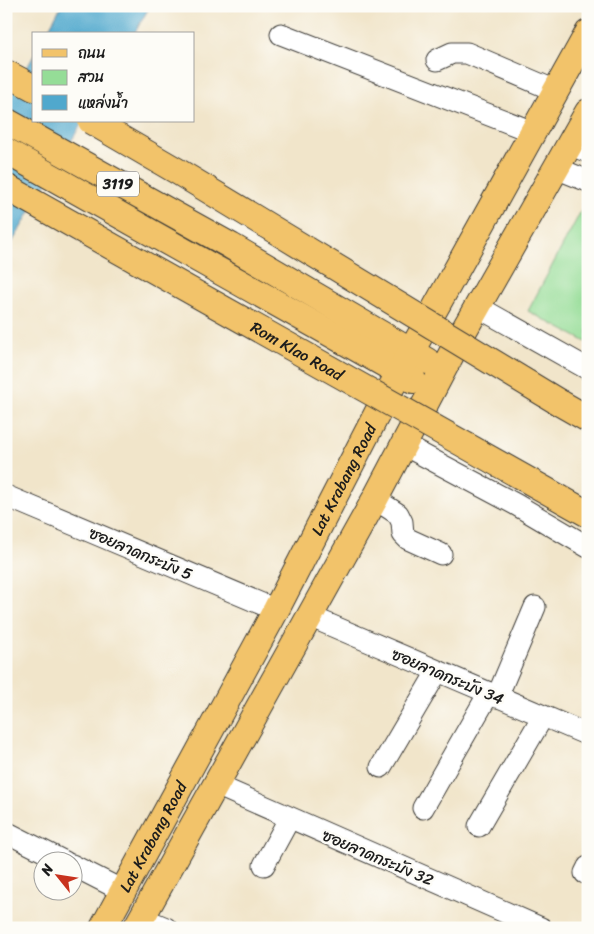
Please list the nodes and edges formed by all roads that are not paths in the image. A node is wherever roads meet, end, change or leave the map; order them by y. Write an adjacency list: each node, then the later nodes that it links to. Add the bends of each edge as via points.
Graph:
1 (588, 33): 6 (main road, Lat Krabang Road)
2 (280, 34): 10 (street)
3 (437, 60): 6 (street, via 452,53 467,53)
4 (6, 73): 5 (main road)
5 (32, 87)
6 (556, 91): 10 (main road, Lat Krabang Road)
7 (588, 112): 11 (main road, Lat Krabang Road)
8 (6, 121): 17 (main road, 3119, via 231,246)
9 (93, 122): 20 (main road, bridge)
10 (533, 132): 17 (main road, Lat Krabang Road)
11 (579, 148): 13 (main road, Lat Krabang Road)
12 (6, 151): 17 (main road, Rom Klao Road / 3119, via 218,271)
13 (556, 168): 14 (street); 16 (main road, Lat Krabang Road)
14 (588, 181)
15 (6, 187): 24 (main road, Rom Klao Road, bridge)
16 (478, 307): 18 (street); 19 (main road, Lat Krabang Road)
17 (406, 363): 19 (main road); 28 (main road, Lat Krabang Road)
18 (588, 370)
19 (437, 380): 21 (main road, Lat Krabang Road)
20 (588, 419)
21 (404, 445): 23 (main road, Lat Krabang Road); 25 (street)
22 (6, 496): 28 (street, ซอยลาดกระบัง 5)
23 (375, 499): 26 (street, via 398,514 403,534); 29 (main road, Lat Krabang Road)
24 (588, 514)
25 (588, 546)
26 (441, 554)
27 (535, 607): 31 (street)
28 (276, 610): 43 (main road, Lat Krabang Road)
29 (309, 616): 30 (street, ซอยลาดกระบัง 34); 35 (main road, Lat Krabang Road)
30 (437, 672): 31 (street, ซอยลาดกระบัง 34); 34 (street)
31 (493, 695): 32 (street, ซอยลาดกระบัง 34); 36 (street)
32 (543, 716): 33 (street, ซอยลาดกระบัง 34); 38 (street)
33 (588, 735)
34 (381, 767)
35 (216, 785): 37 (street, ซอยลาดกระบัง 32); 44 (main road, Lat Krabang Road)
36 (423, 808)
37 (289, 819): 41 (street); 47 (street, ซอยลาดกระบัง 32)
38 (479, 826)
39 (6, 832): 40 (street)
40 (45, 852)
41 (264, 864)
42 (82, 870): 43 (street)
43 (123, 891): 45 (main road, Lat Krabang Road)
44 (139, 923): 46 (street)
45 (103, 928)
46 (166, 928)
47 (541, 928)

